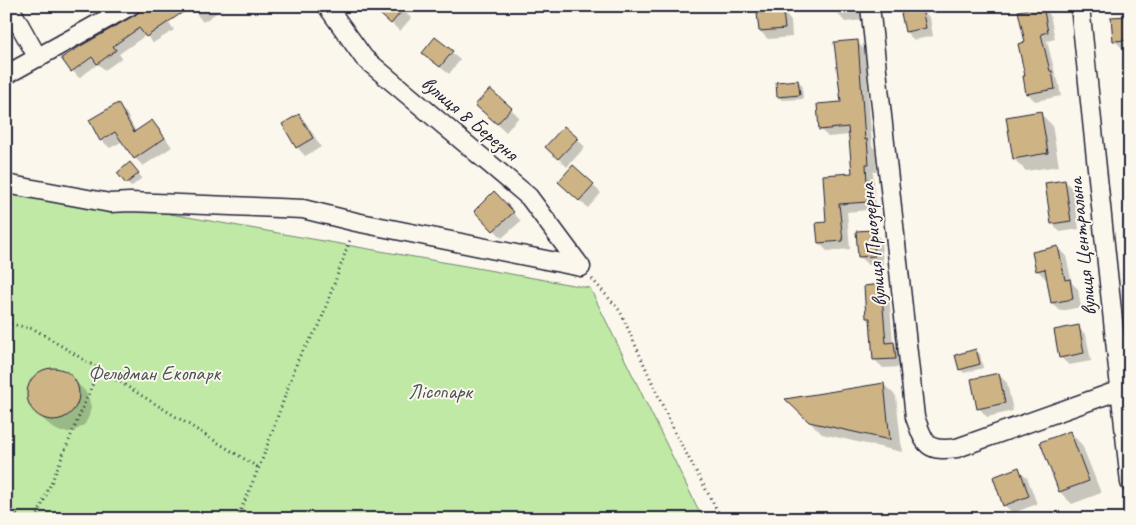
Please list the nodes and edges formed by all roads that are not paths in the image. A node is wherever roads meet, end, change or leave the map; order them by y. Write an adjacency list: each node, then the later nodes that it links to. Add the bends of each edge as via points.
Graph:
1 (9, 6): 6 (street)
2 (130, 6): 6 (street)
3 (327, 6): 8 (street, вулиця 8 Березня, via 364,58 528,197 581,267 303,209 110,203)
4 (870, 6): 9 (street, вулиця Приозерна, via 914,417 924,442 938,450 957,448)
5 (1080, 6): 9 (street, вулиця Центральна)
6 (38, 58): 7 (street)
7 (6, 75)
8 (6, 184)
9 (1120, 390): 10 (street, вулиця Центральна)
10 (1130, 483)

